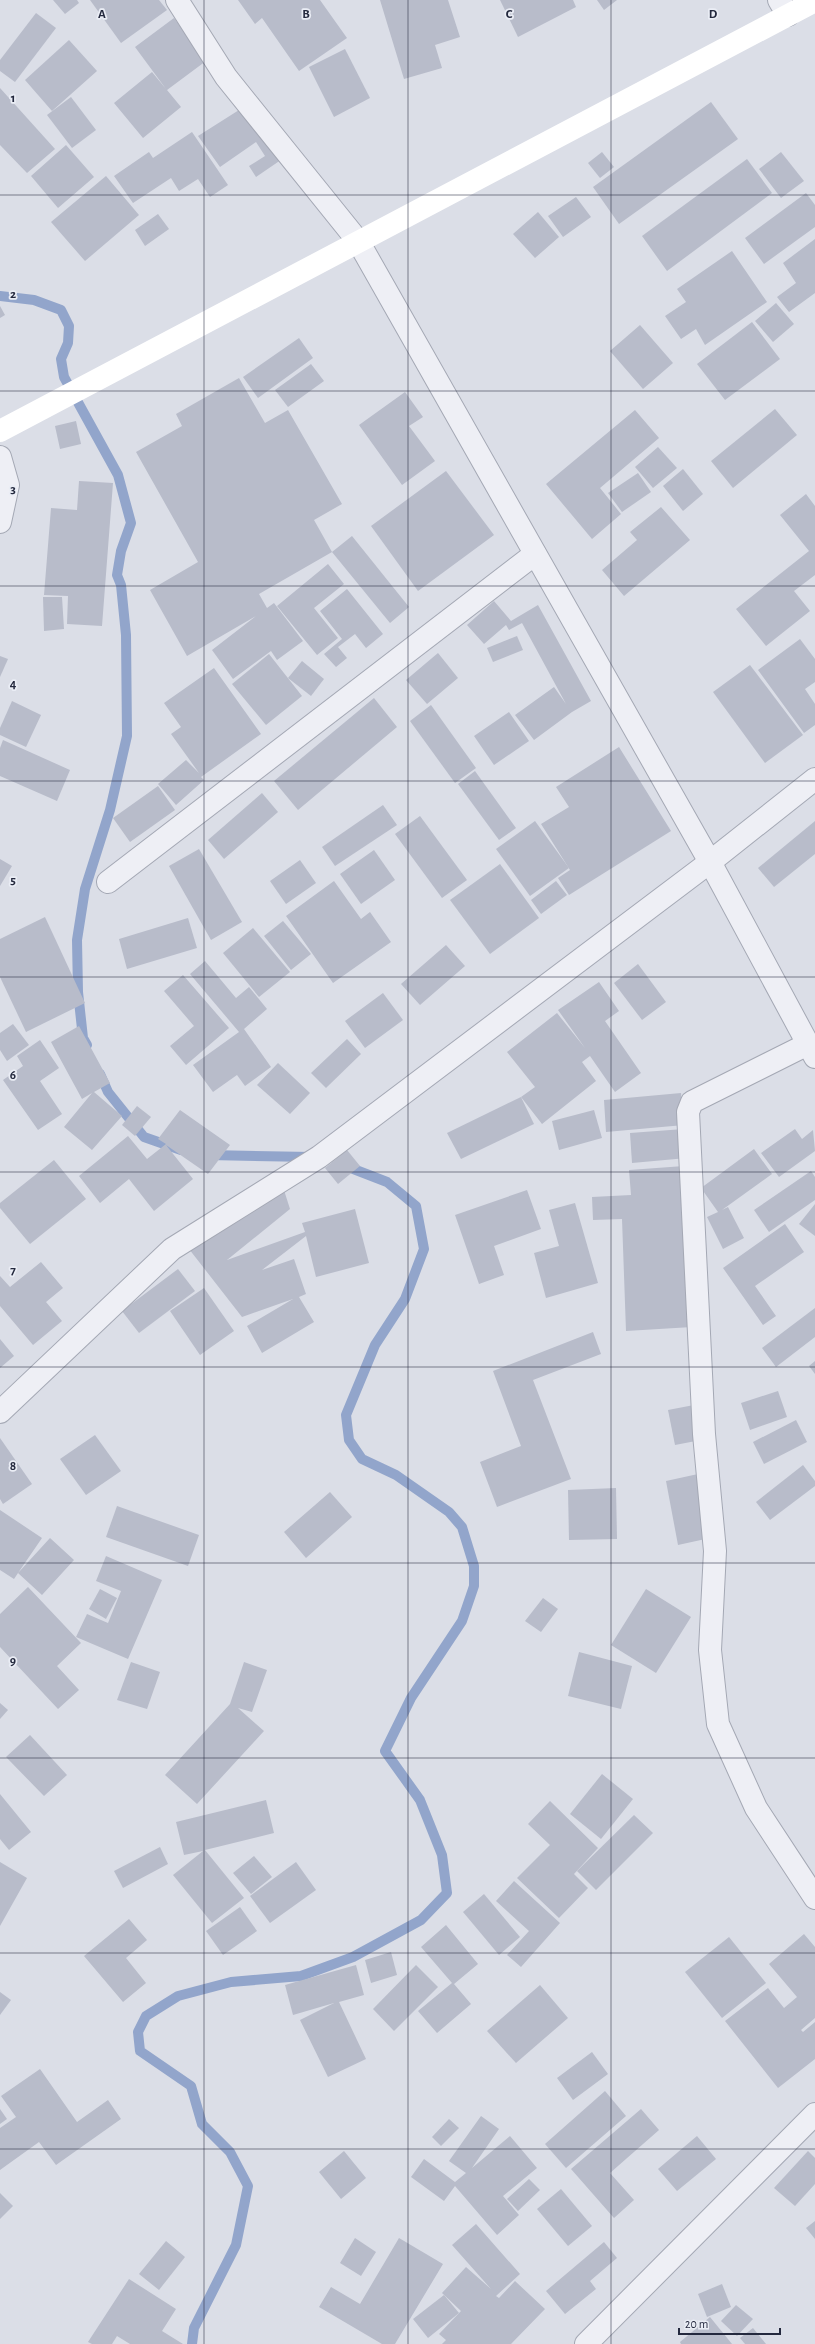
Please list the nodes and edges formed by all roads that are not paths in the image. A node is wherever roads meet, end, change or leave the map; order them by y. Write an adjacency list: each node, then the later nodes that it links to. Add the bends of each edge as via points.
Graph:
1 (177, 0): 4 (street, via 226,77)
2 (815, 1): 3 (main road)
3 (783, 7): 4 (main road)
4 (358, 241): 5 (main road); 8 (street)
5 (7, 428)
6 (0, 457): 7 (street, via 8,485)
7 (0, 522)
8 (535, 554): 10 (street); 11 (street)
9 (815, 779): 10 (street)
10 (710, 862): 12 (street); 13 (street, via 319,1157 172,1249)
11 (108, 882)
12 (812, 1050): 14 (street, via 692,1102 688,1112 704,1434 715,1552 710,1650 718,1724 756,1808)
13 (0, 1412)
14 (815, 1898)
15 (815, 2114): 16 (street)
16 (586, 2344)

